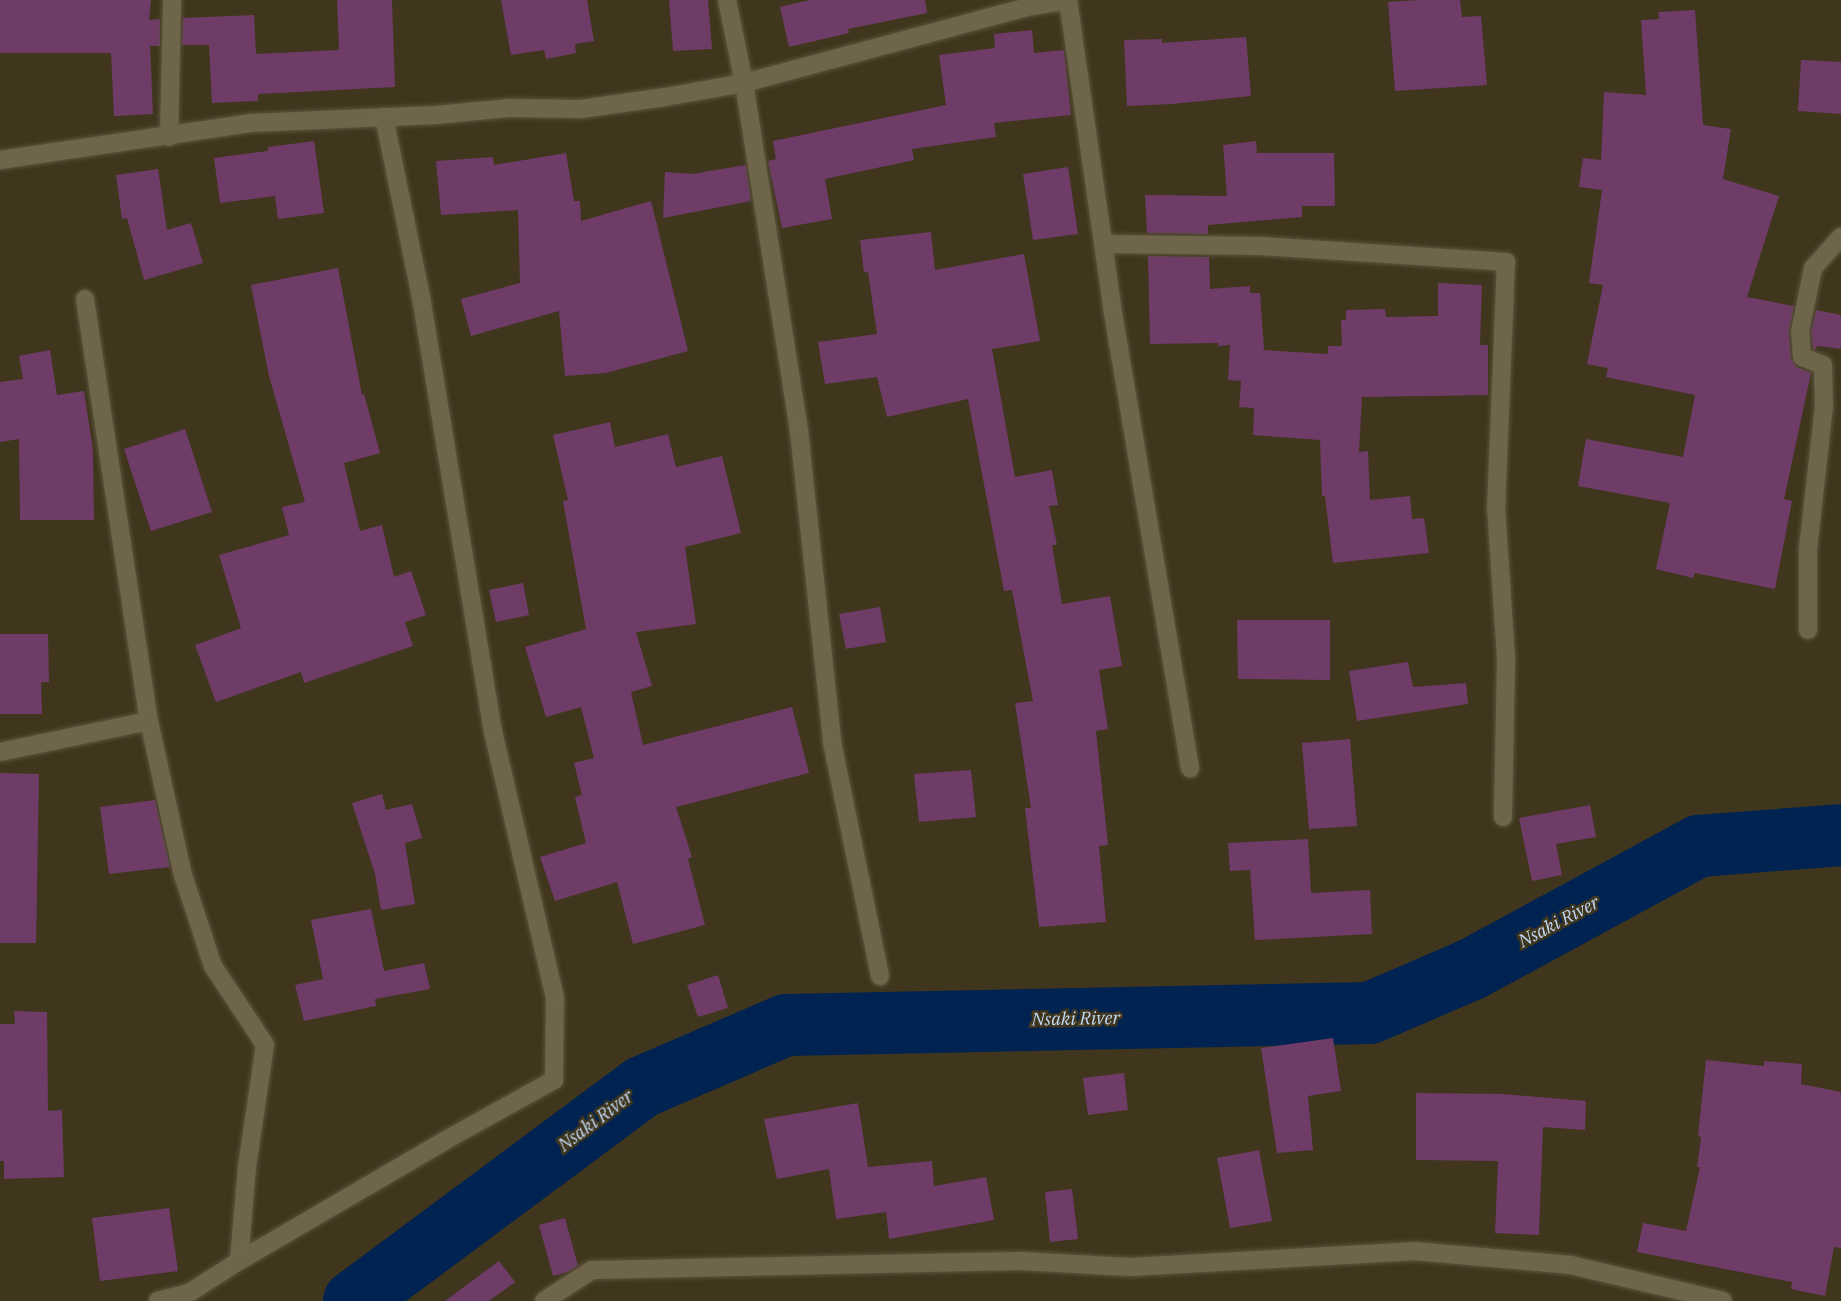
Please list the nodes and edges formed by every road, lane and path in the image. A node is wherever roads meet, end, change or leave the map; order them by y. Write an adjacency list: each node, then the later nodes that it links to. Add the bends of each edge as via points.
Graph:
1 (172, 0): 6 (street)
2 (727, 0): 4 (street)
3 (1068, 0): 4 (street, via 1032,6); 9 (street)
4 (744, 83): 5 (street, via 580,109 509,108); 16 (street, via 799,432 832,742)
5 (384, 117): 6 (street, via 250,123); 17 (street, via 421,297 493,732 555,998 554,1080)
6 (169, 137): 7 (street)
7 (0, 160)
8 (1841, 237): 11 (street, via 1813,268 1800,331 1802,357 1823,365 1824,407 1808,549)
9 (1103, 244): 14 (street); 15 (street, via 1260,246 1506,262 1496,507 1506,659)
10 (86, 299): 12 (street)
11 (1808, 630)
12 (149, 721): 13 (street); 17 (street, via 183,875 213,966 265,1045 247,1167)
13 (0, 752)
14 (1190, 768)
15 (1503, 817)
16 (880, 976)
17 (239, 1261): 18 (street, via 189,1293)
18 (158, 1301)
19 (544, 1301): 20 (street, via 592,1270 1020,1261 1131,1267 1414,1251 1572,1265)
20 (1724, 1301)

